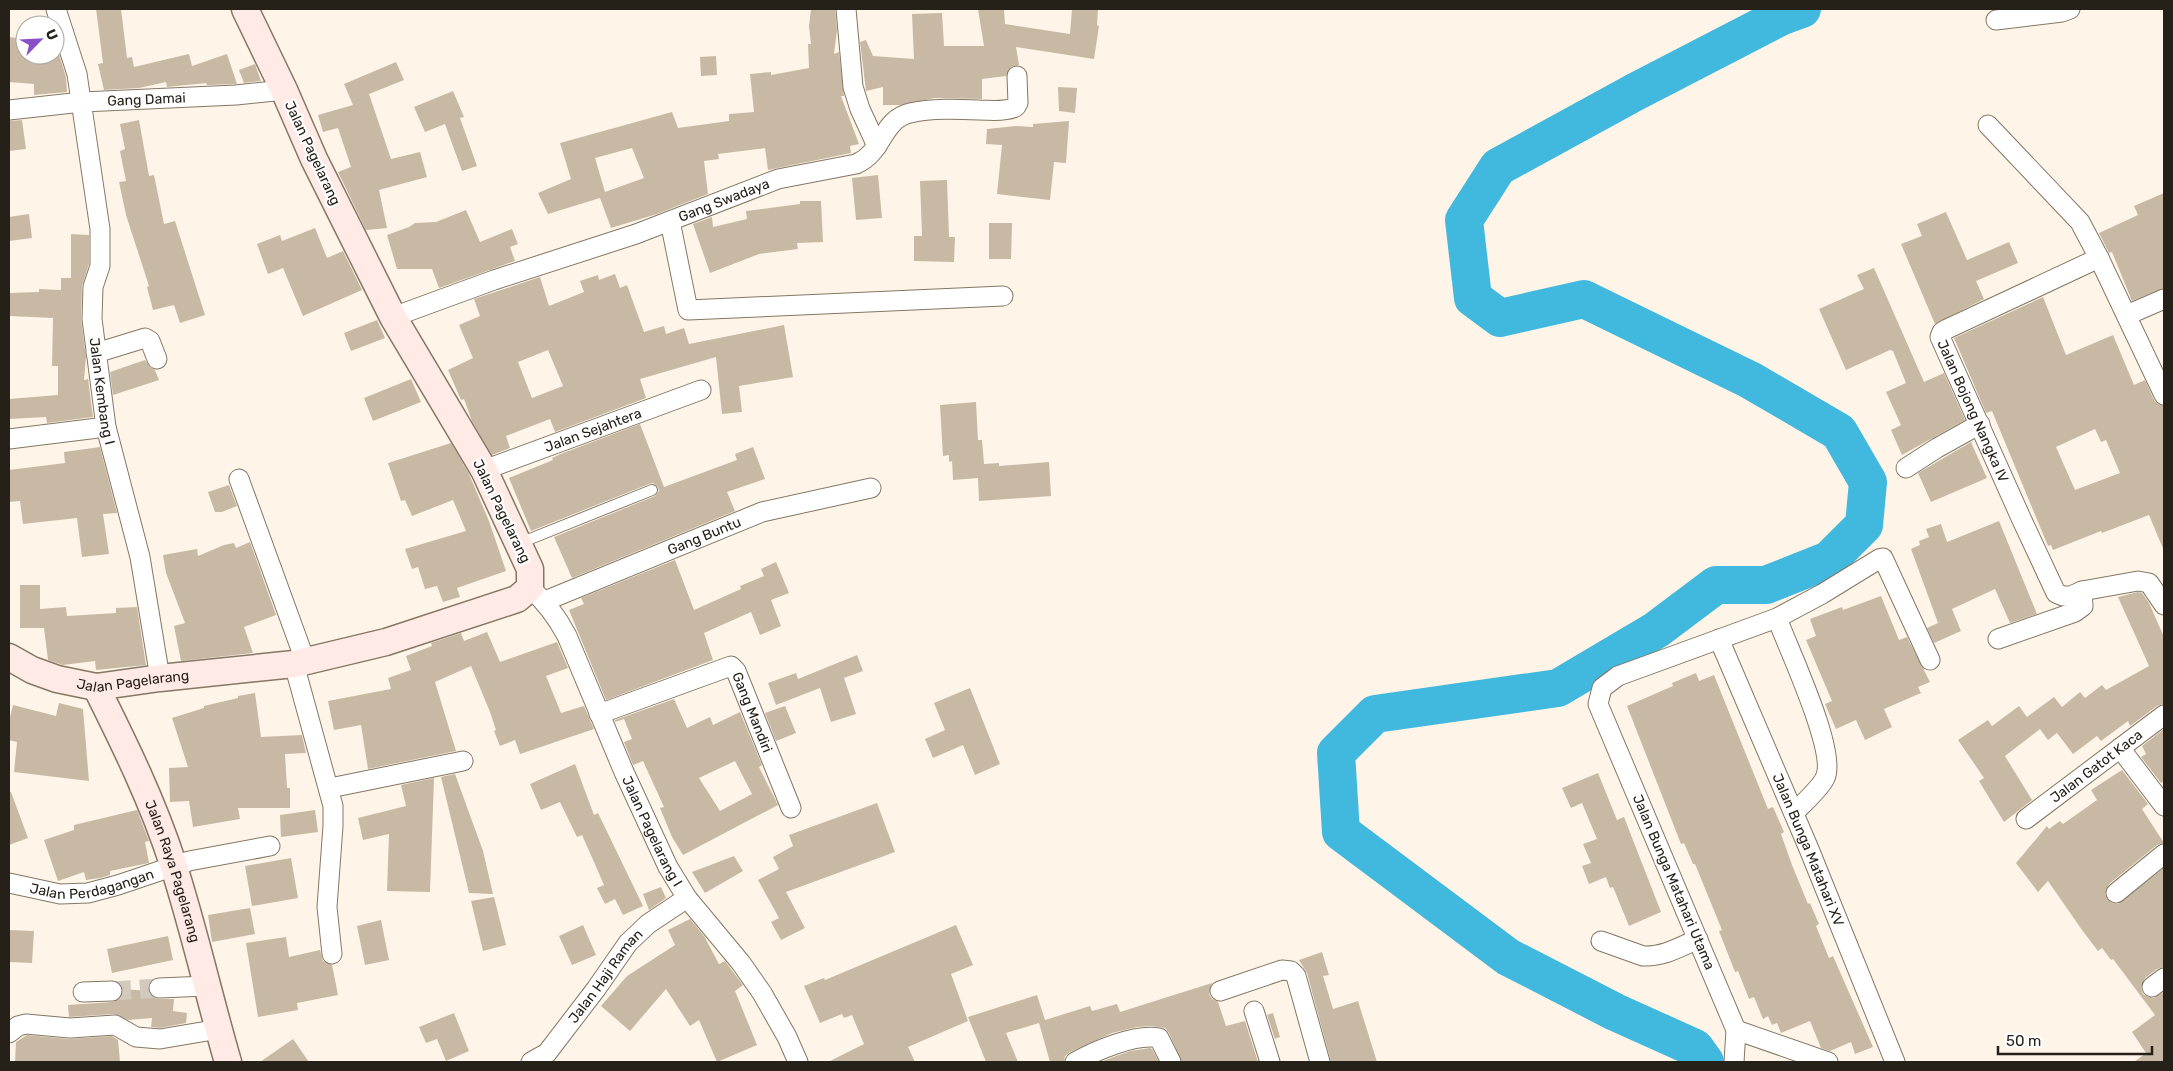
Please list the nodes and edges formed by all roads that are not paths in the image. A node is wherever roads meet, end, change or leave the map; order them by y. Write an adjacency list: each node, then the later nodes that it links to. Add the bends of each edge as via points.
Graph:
1 (56, 9): 8 (street, Jalan Kembang I, via 77,74)
2 (245, 9): 7 (street, Jalan Pagelarang)
3 (846, 9): 11 (street, via 853,88)
4 (2070, 9): 5 (street)
5 (1996, 20)
6 (1017, 76): 11 (street, Gang Swadaya, via 1018,103 1015,108 900,116 889,125)
7 (284, 90): 8 (street, Gang Damai); 17 (street, Jalan Pagelarang, via 314,159)
8 (82, 102): 9 (street, Gang Damai); 18 (street, Jalan Kembang I, via 100,230 100,266 92,287)
9 (9, 110)
10 (1988, 126): 13 (street, via 2080,222)
11 (877, 146): 12 (street, Gang Swadaya, via 867,159 856,164 778,179)
12 (670, 221): 14 (street, via 688,310); 17 (street, Gang Swadaya)
13 (2099, 258): 16 (street); 22 (street, Jalan Bojong Nangka IV, via 1942,332 1940,337)
14 (1003, 296)
15 (2164, 299): 16 (street)
16 (2127, 315): 21 (street)
17 (393, 317): 26 (street, Jalan Pagelarang)
18 (96, 353): 19 (street, via 145,338 150,341); 23 (street, Jalan Kembang I)
19 (157, 359)
20 (701, 390): 26 (street, Jalan Sejahtera)
21 (2164, 395)
22 (1980, 424): 25 (street); 31 (street, Jalan Bojong Nangka IV, via 2056,593 2072,596)
23 (106, 426): 24 (street); 40 (street, Jalan Kembang I, via 140,557)
24 (9, 439)
25 (1906, 468)
26 (484, 470): 30 (street, Jalan Pagelarang)
27 (239, 479): 39 (street)
28 (871, 488): 32 (street, Gang Buntu, via 762,512)
29 (652, 490): 30 (lane)
30 (519, 544): 32 (street, Jalan Pagelarang)
31 (2082, 591): 33 (street, Jalan Bojong Nangka IV, via 2138,581 2149,583); 36 (street, via 2083,606 2075,612)
32 (538, 594): 39 (street, Jalan Pagelarang, via 386,642); 42 (street, Jalan Pagelarang I, via 567,636)
33 (2164, 605)
34 (1777, 618): 35 (street); 38 (street, via 1883,558); 49 (street, via 1817,721 1828,762 1825,778)
35 (1719, 639): 49 (street, Jalan Bunga Matahari XV); 57 (street, Jalan Bunga Matahari Utama, via 1618,676 1602,688 1598,704)
36 (1998, 639)
37 (9, 657): 41 (street, Jalan Pagelarang, via 57,679)
38 (1930, 660)
39 (300, 664): 40 (street, Jalan Pagelarang); 46 (street)
40 (160, 678): 41 (street, Jalan Pagelarang)
41 (96, 687): 53 (street, Jalan Raya Pagelarang, via 145,787)
42 (599, 714): 48 (street, Gang Mandiri, via 731,666 736,671); 56 (street, Jalan Pagelarang I, via 654,840)
43 (2164, 714): 44 (street, Jalan Gatot Kaca)
44 (2120, 748): 47 (street); 50 (street, Jalan Gatot Kaca)
45 (463, 761): 46 (street)
46 (330, 788): 59 (street, via 333,826 327,907)
47 (2164, 806)
48 (791, 808)
49 (1794, 813): 78 (street, Jalan Bunga Matahari XV)
50 (2026, 818)
51 (270, 846): 53 (street, Jalan Perdagangan)
52 (2164, 854): 55 (street)
53 (173, 865): 54 (street, Jalan Perdagangan, via 118,886 88,893 60,894); 60 (street, Jalan Raya Pagelarang)
54 (9, 883)
55 (2116, 893)
56 (687, 898): 70 (street, Jalan Haji Raman, via 648,924 628,943 546,1053); 71 (street, Jalan Pagelarang I, via 762,993)
57 (1698, 939): 58 (street, via 1650,956); 67 (street, Jalan Bunga Matahari Utama)
58 (1601, 941)
59 (332, 954)
60 (207, 986): 61 (street); 66 (street, Jalan Raya Pagelarang)
61 (158, 988)
62 (112, 991): 64 (street)
63 (1220, 991): 75 (street, via 1282,970 1291,971 1296,976)
64 (83, 992)
65 (1254, 1011): 74 (street)
66 (219, 1029): 68 (street, via 160,1039 136,1037 115,1025 70,1028 26,1024); 69 (street, Jalan Raya Pagelarang)
67 (1736, 1030): 76 (street, Jalan Bunga Matahari Utama); 77 (street)
68 (9, 1033)
69 (228, 1062)
70 (531, 1062)
71 (798, 1062)
72 (1075, 1062): 73 (street, via 1127,1041 1153,1037 1159,1038)
73 (1171, 1062)
74 (1270, 1062)
75 (1320, 1062)
76 (1734, 1062)
77 (1828, 1062)
78 (1895, 1062)

